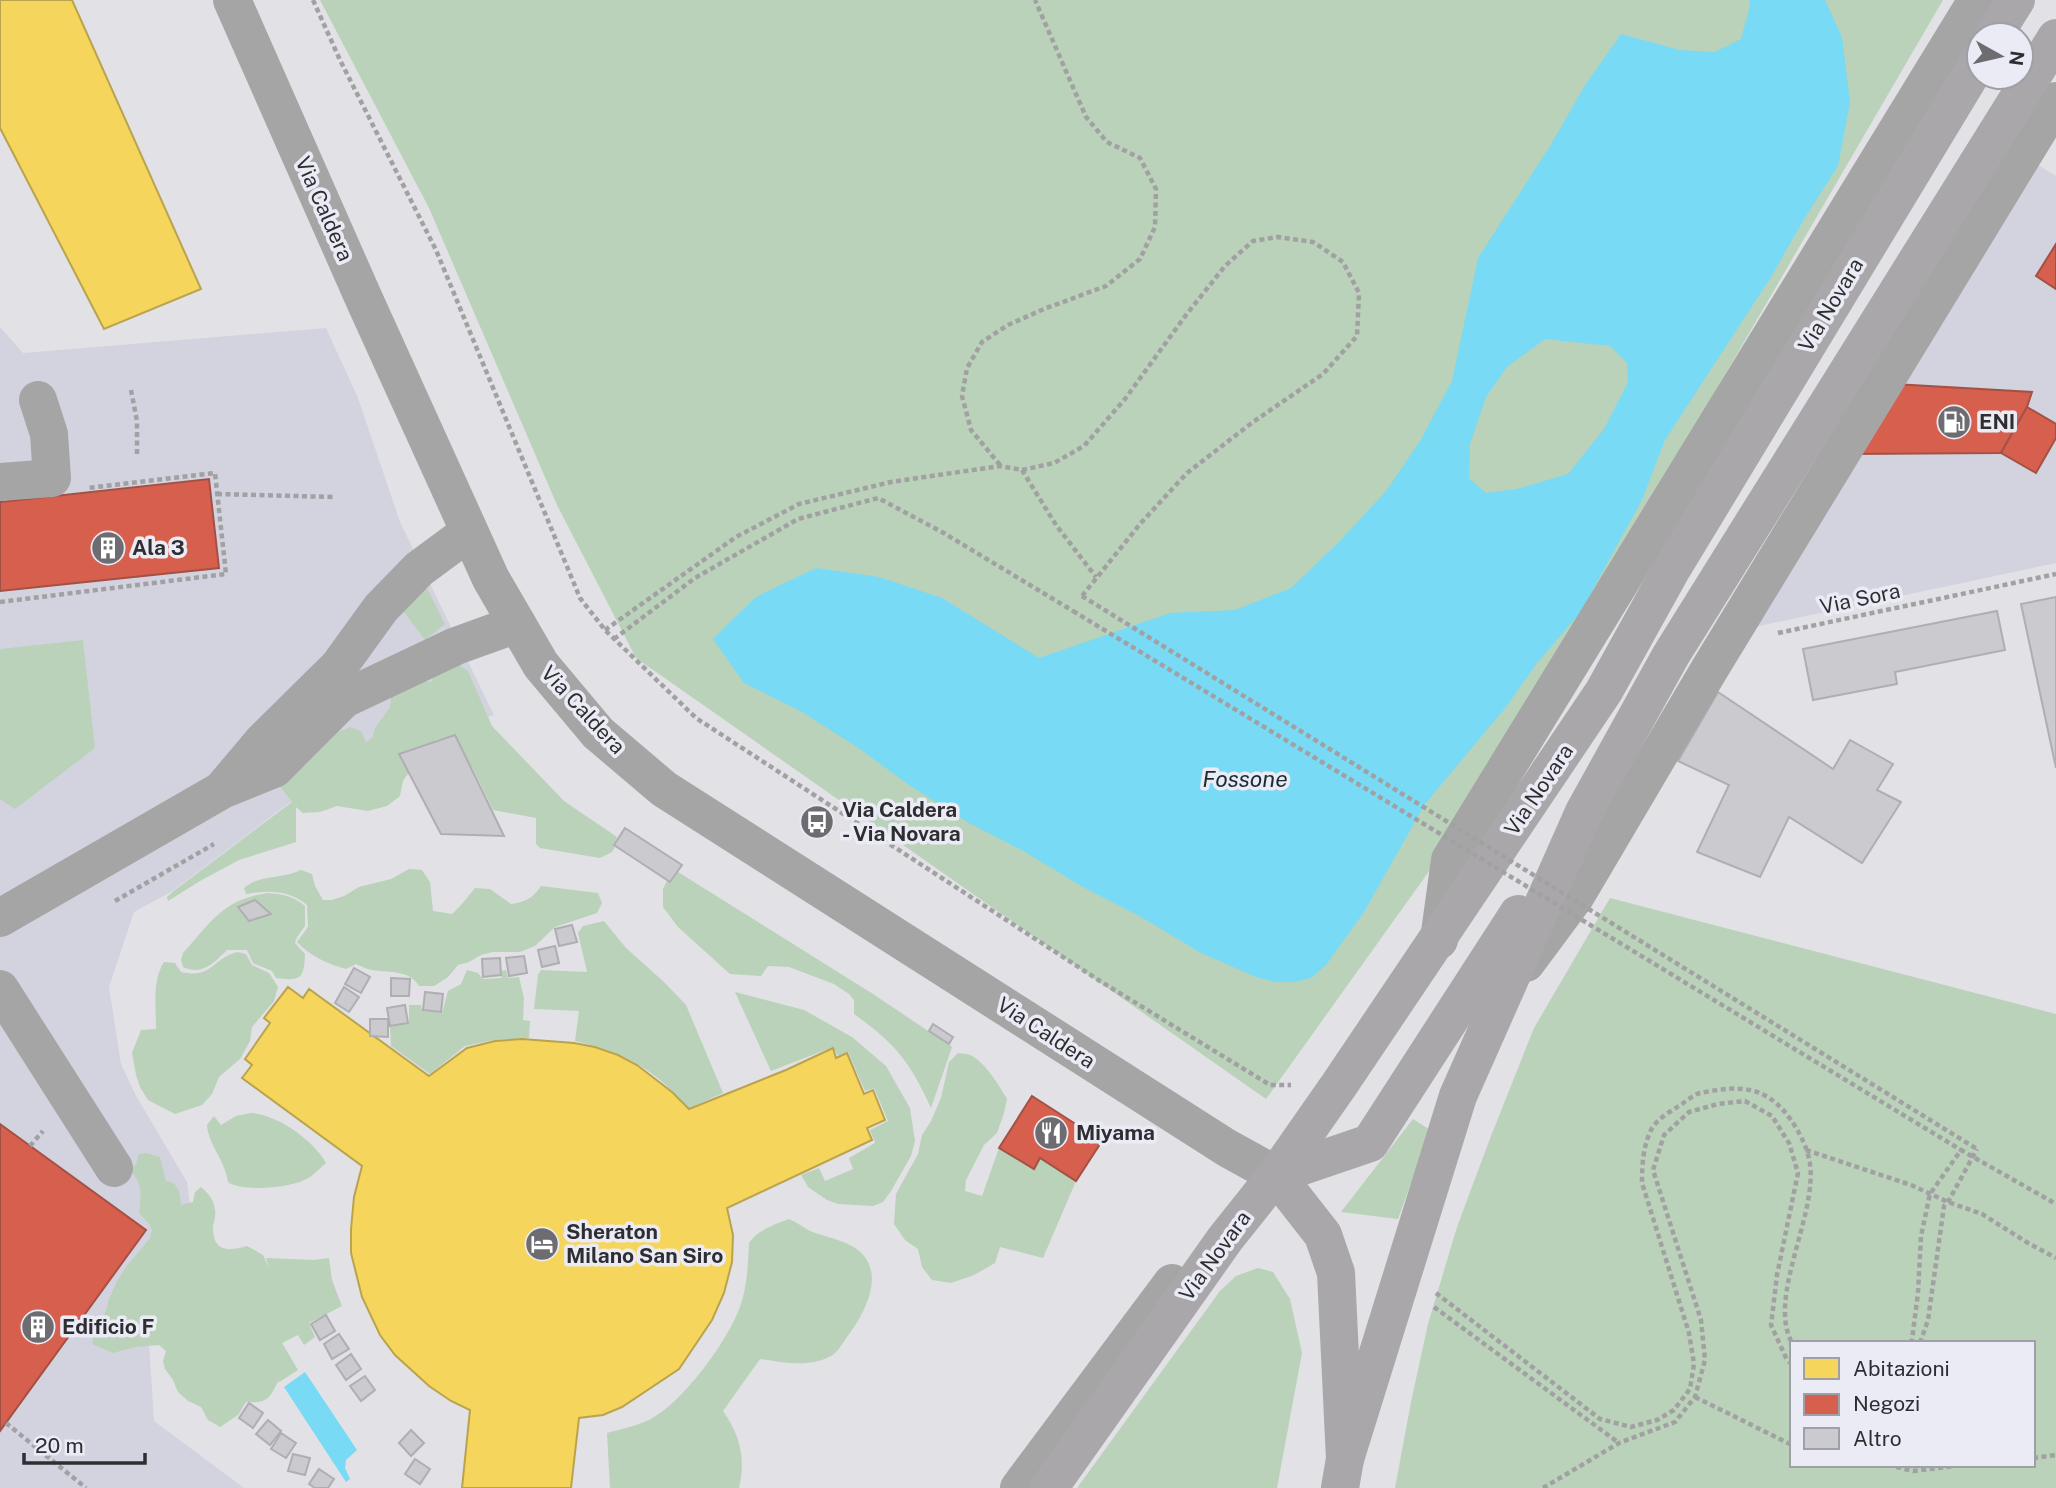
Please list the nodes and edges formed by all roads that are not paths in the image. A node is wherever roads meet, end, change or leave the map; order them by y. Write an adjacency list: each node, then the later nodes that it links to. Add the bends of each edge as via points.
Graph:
1 (232, 0): 10 (street, Via Caldera)
2 (1977, 0): 15 (street, via 1450,860)
3 (2016, 0): 4 (main road)
4 (2003, 21)
5 (2056, 38): 13 (main road, via 1671,655)
6 (1965, 84): 15 (main road, Via Novara, via 1670,572 1604,691)
7 (2056, 101): 17 (street, via 1575,897)
8 (38, 400): 9 (street, via 49,434 53,489)
9 (0, 482)
10 (469, 532): 11 (street, Via Caldera); 12 (street, via 419,569 381,608 339,666 263,741)
11 (517, 624): 12 (street, via 456,646 344,699 274,769); 19 (street, Via Caldera, via 541,665 598,733 664,789)
12 (222, 790): 14 (street)
13 (1584, 812): 17 (main road); 19 (main road, via 1370,1143)
14 (0, 918)
15 (1439, 940): 19 (main road, Via Novara)
16 (0, 989): 18 (street)
17 (1503, 993): 21 (main road, via 1458,1096)
18 (114, 1168)
19 (1276, 1175): 21 (main road, via 1323,1236 1336,1273); 23 (main road, Via Novara, via 1225,1239)
20 (1208, 1234): 22 (street)
21 (1343, 1473)
22 (1019, 1488)
23 (1049, 1488)

